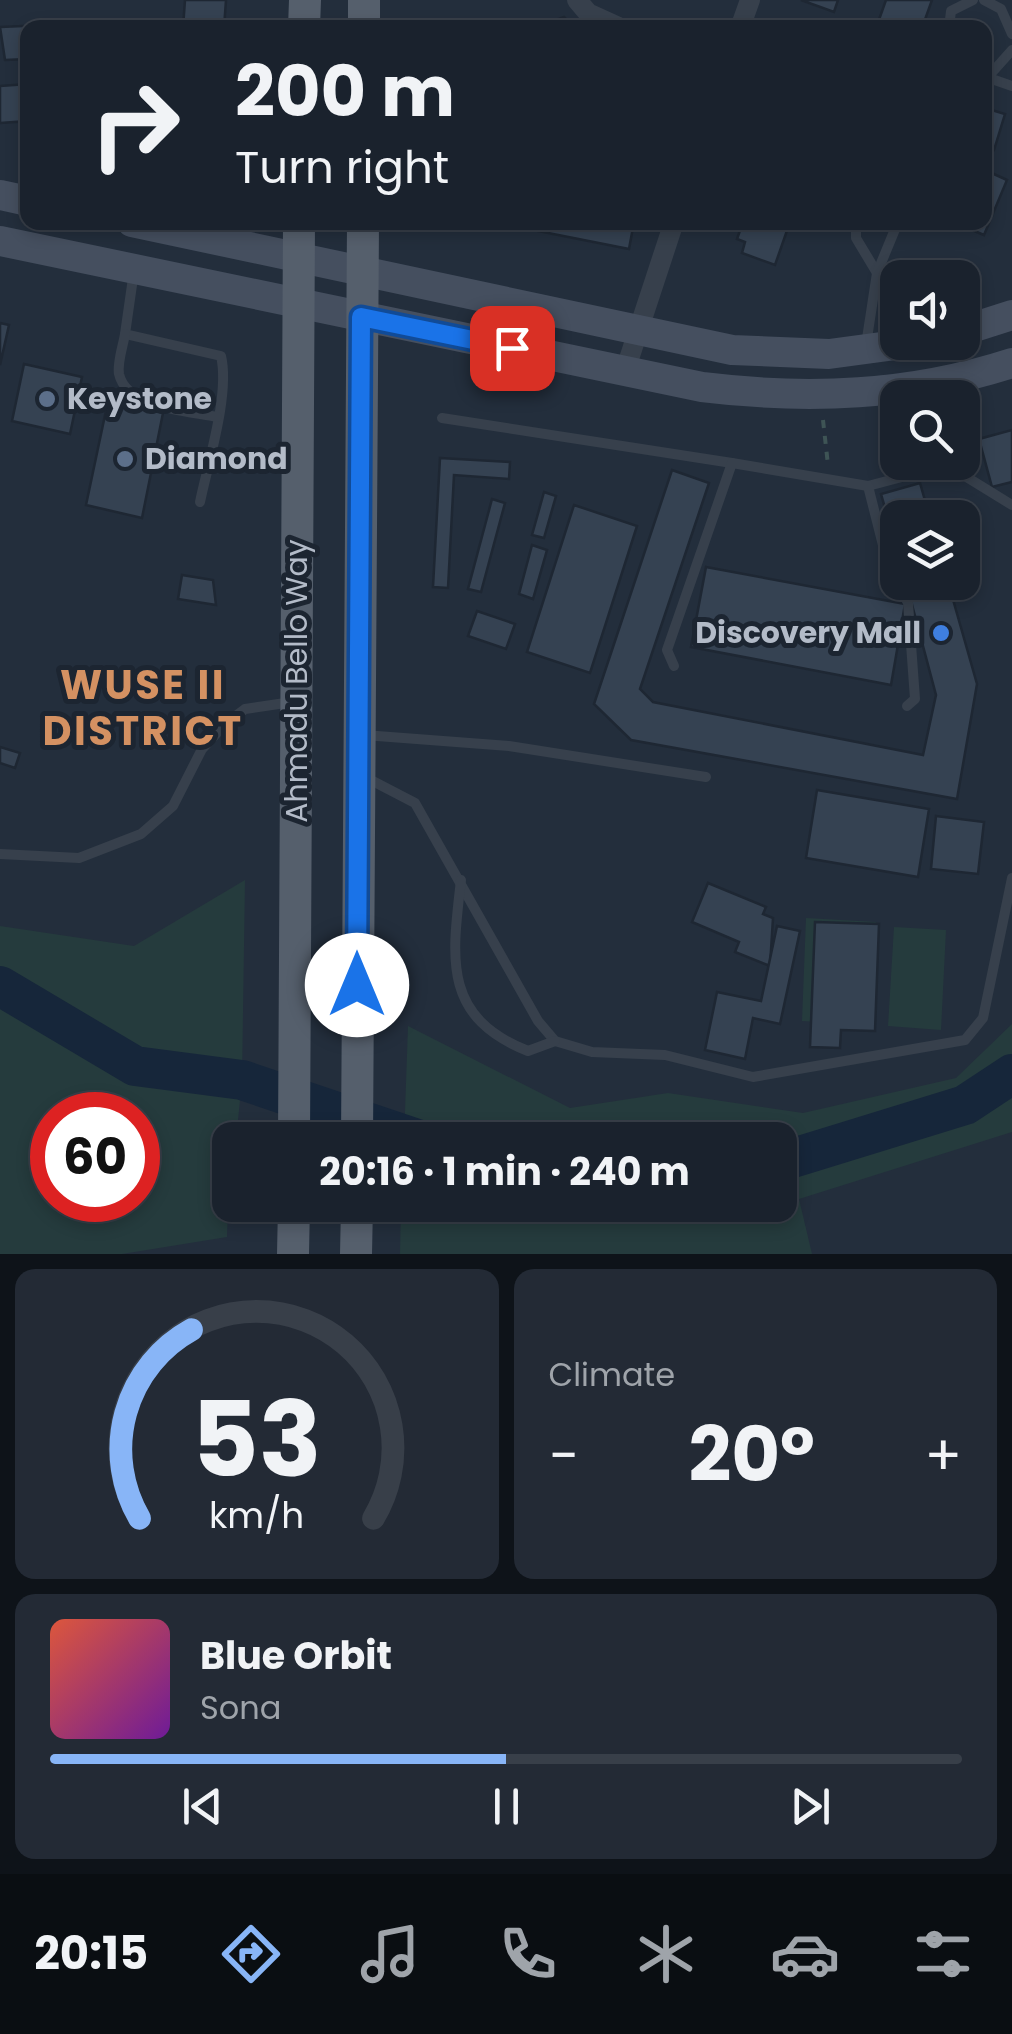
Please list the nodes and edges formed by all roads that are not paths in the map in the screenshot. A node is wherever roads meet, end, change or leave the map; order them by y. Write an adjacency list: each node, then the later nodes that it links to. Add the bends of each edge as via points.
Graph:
1 (576, 0): 4 (street)
2 (973, 0): 5 (lane, via 951,12)
3 (984, 0): 6 (lane, via 1001,9)
4 (603, 20)
5 (950, 20)
6 (1012, 34)
7 (1012, 50): 8 (lane)
8 (992, 72)
9 (170, 230): 16 (main road)
10 (299, 230): 16 (main road, Ahmadu Bello Way)
11 (363, 230): 18 (main road, Ahmadu Bello Way)
12 (671, 230): 24 (street)
13 (856, 230): 19 (lane)
14 (895, 230): 19 (lane)
15 (0, 241): 17 (main road)
16 (298, 257): 18 (main road); 20 (main road, Ahmadu Bello Way)
17 (134, 270): 20 (main road); 25 (lane)
18 (362, 270): 22 (main road, Ahmadu Bello Way); 24 (main road)
19 (877, 273): 27 (lane)
20 (297, 304): 22 (main road); 37 (main road, Ahmadu Bello Way)
21 (1012, 315): 23 (main road)
22 (361, 317): 29 (main road); 39 (main road, Ahmadu Bello Way)
23 (980, 325)
24 (638, 330): 27 (main road, via 732,350); 29 (street)
25 (125, 334): 30 (lane, via 119,372 126,386 145,402); 30 (lane, via 221,356)
26 (880, 348): 27 (main road)
27 (865, 351)
28 (1012, 363): 29 (main road, via 894,391 821,397 702,387)
29 (625, 371)
30 (217, 418): 34 (lane)
31 (442, 418): 32 (lane)
32 (732, 463): 33 (lane); 36 (lane, via 667,650)
33 (868, 486): 35 (lane, via 946,466); 38 (lane, via 888,565 908,604 915,699)
34 (200, 502)
35 (1012, 506)
36 (674, 666)
37 (297, 701): 42 (lane, via 246,709 225,724 202,749 173,806 142,834 79,858); 46 (main road, Ahmadu Bello Way)
38 (907, 706)
39 (358, 735): 40 (main road, Ahmadu Bello Way); 41 (lane, via 510,746)
40 (358, 773): 44 (lane, via 415,803); 47 (main road, Ahmadu Bello Way)
41 (706, 777)
42 (0, 854)
43 (1012, 878): 45 (lane, via 983,1018 965,1040 753,1076 665,1055 592,1052)
44 (461, 879): 45 (lane); 45 (lane, via 456,979 462,1000 509,1044 528,1051)
45 (555, 1041)
46 (294, 1122)
47 (357, 1122)
48 (294, 1222): 50 (main road)
49 (356, 1222): 51 (main road)
50 (294, 1254)
51 (356, 1254)

